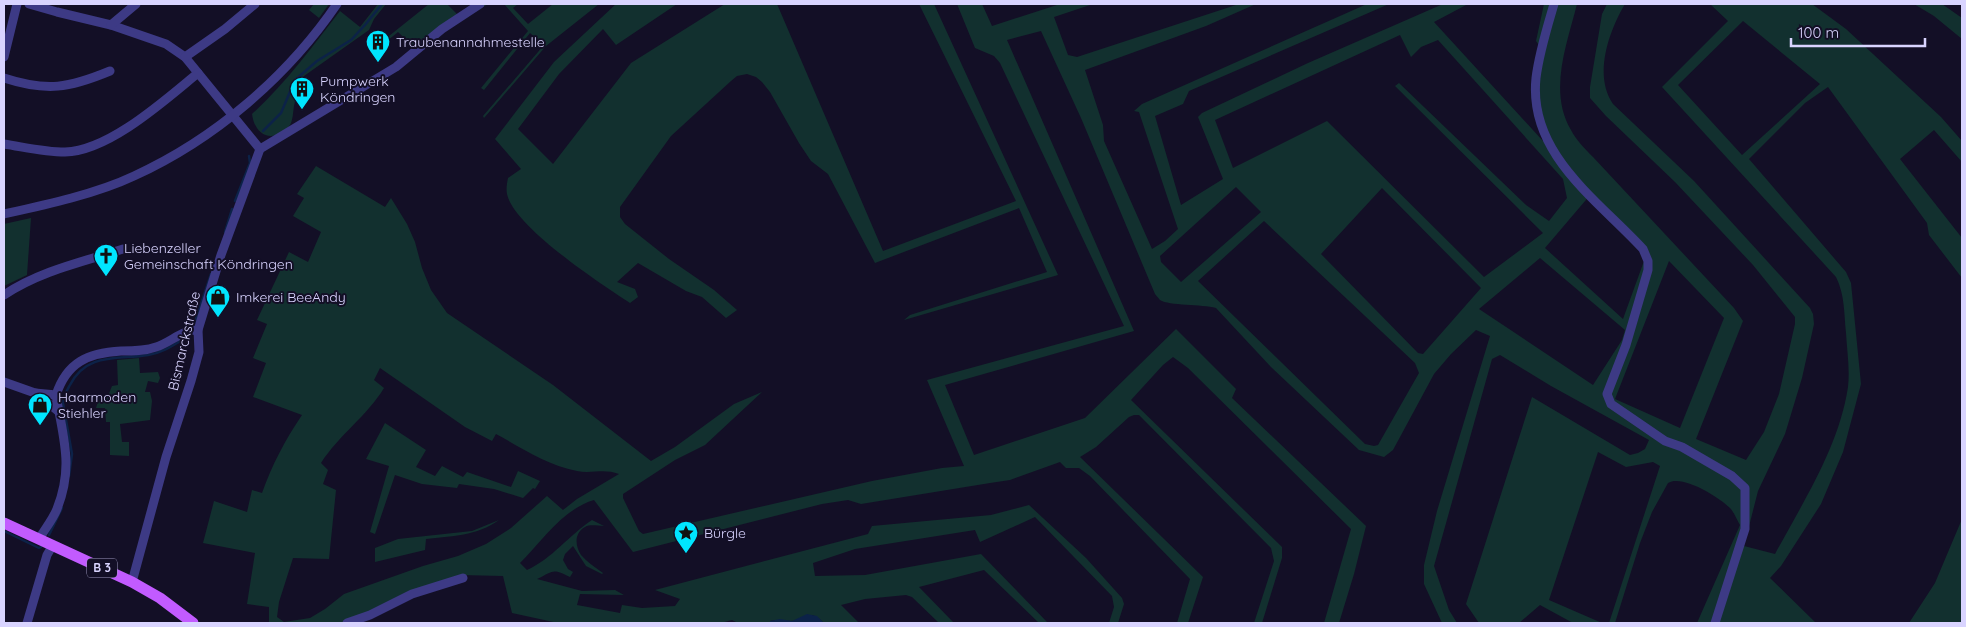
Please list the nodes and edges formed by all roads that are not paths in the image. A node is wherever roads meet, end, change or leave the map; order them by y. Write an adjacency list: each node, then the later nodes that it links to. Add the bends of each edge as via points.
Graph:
1 (17, 4): 9 (street)
2 (29, 4): 8 (street)
3 (136, 4): 8 (street)
4 (256, 4): 10 (street)
5 (337, 4): 14 (street, via 276,76)
6 (480, 4): 16 (street, via 442,29 396,67)
7 (1554, 4): 33 (street, via 1536,78 1539,120 1545,137 1570,173 1643,250 1648,261 1626,344 1608,394 1610,404 1664,441 1682,447 1732,476 1745,488 1745,529)
8 (111, 25): 10 (street, via 166,44)
9 (4, 57)
10 (184, 57): 12 (street)
11 (110, 70): 13 (street, via 85,81 55,87 28,86)
12 (198, 73): 14 (street); 15 (street, via 129,126 95,144 66,152)
13 (4, 78)
14 (233, 115): 16 (street); 17 (street, via 181,152 134,176)
15 (4, 144)
16 (260, 149): 20 (street, Bismarckstraße, via 221,255)
17 (4, 214)
18 (123, 249): 19 (street, via 57,269)
19 (4, 295)
20 (198, 330): 23 (street, via 156,347 84,359 74,364); 29 (street, Bismarckstraße, via 199,352 192,382 166,457)
21 (4, 382): 22 (street)
22 (35, 393): 23 (street); 24 (street)
23 (56, 395): 24 (street)
24 (58, 411): 26 (street, via 67,472 56,511)
25 (4, 523): 26 (main road, B 3)
26 (39, 539): 27 (main road, B 3)
27 (52, 545): 29 (main road, B 3); 31 (street)
28 (463, 578): 32 (street, via 412,594)
29 (132, 582): 30 (main road, B 3, via 160,598)
30 (188, 621)
31 (27, 623)
32 (347, 623)
33 (1715, 623)

